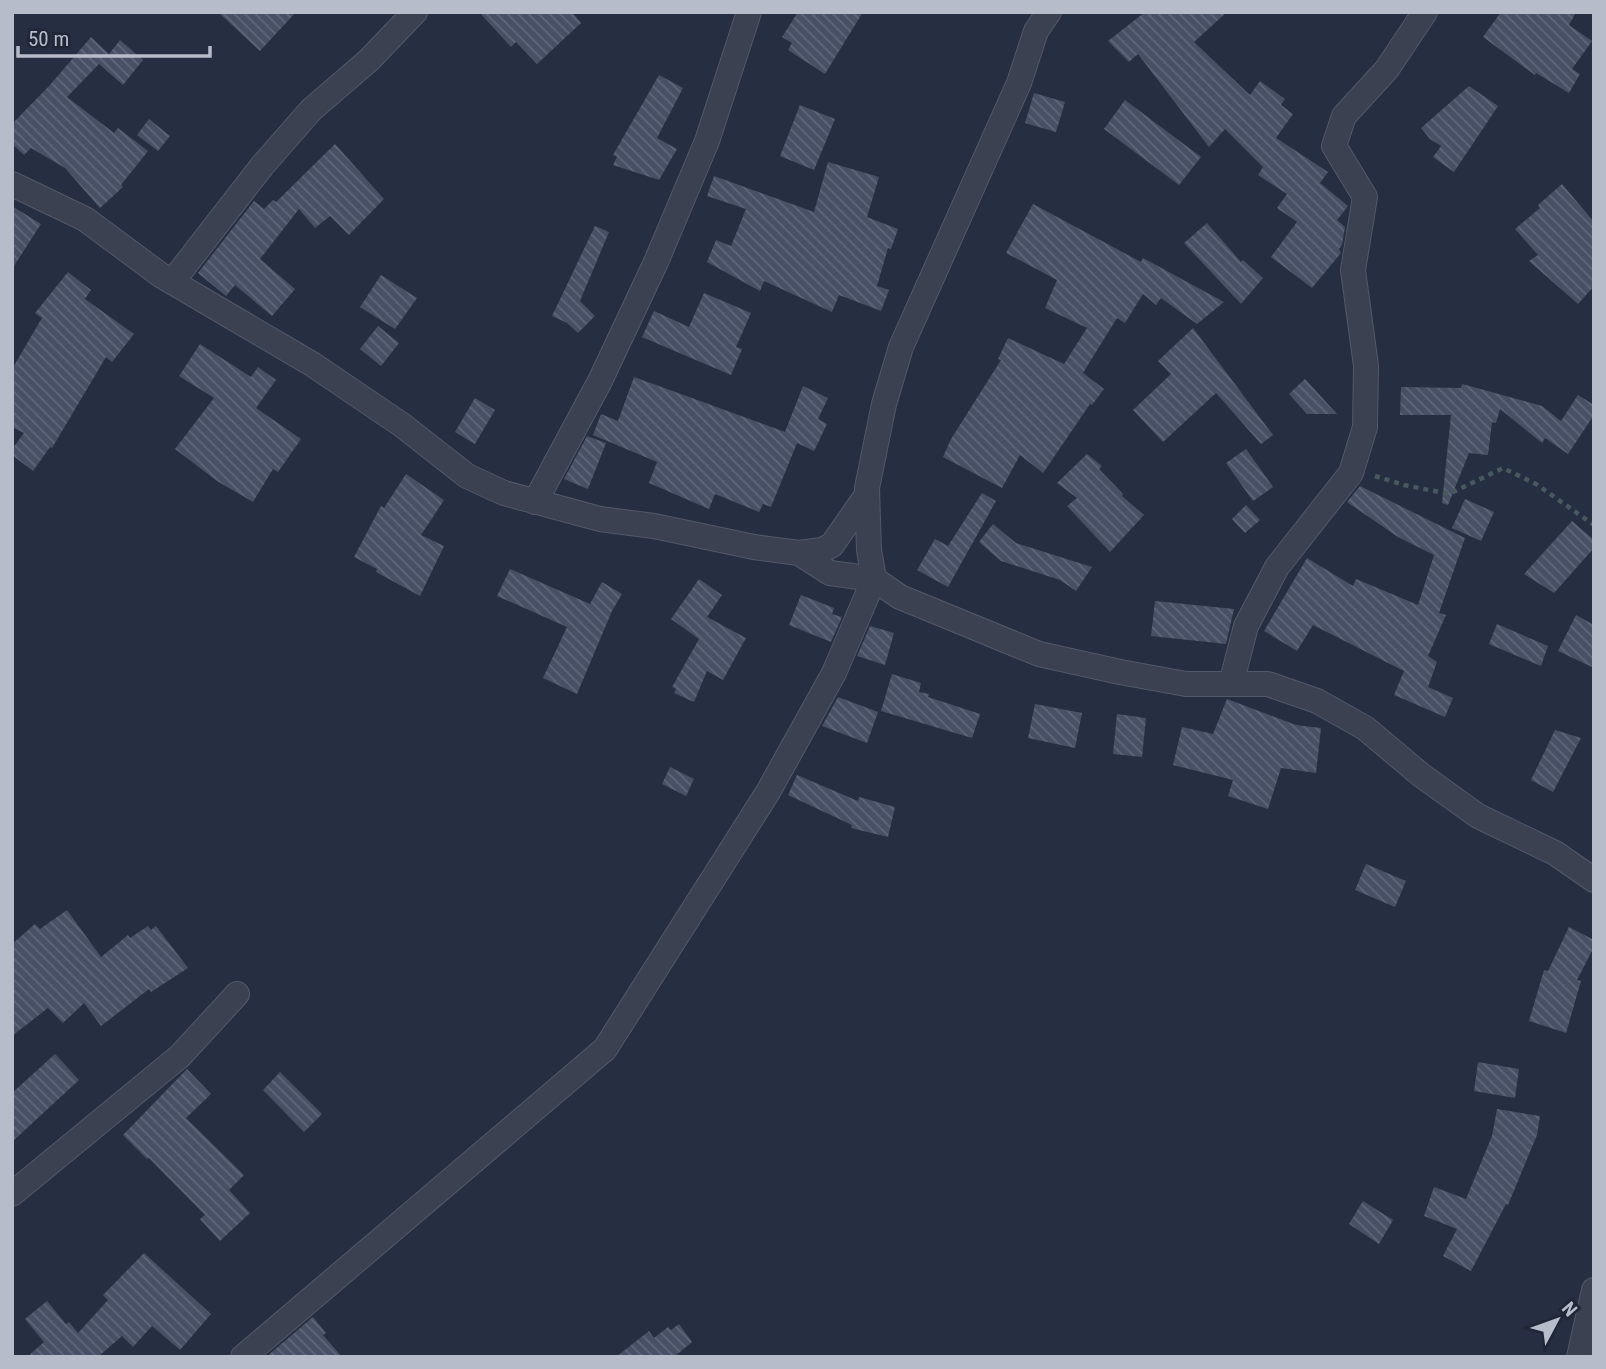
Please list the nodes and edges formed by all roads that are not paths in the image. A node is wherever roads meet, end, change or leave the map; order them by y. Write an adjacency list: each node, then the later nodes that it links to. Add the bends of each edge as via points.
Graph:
1 (415, 12): 6 (street, via 311,110)
2 (749, 12): 8 (street, via 707,141 656,262 600,381)
3 (1049, 12): 7 (street, via 1036,31 1018,83 901,347 884,404)
4 (1425, 12): 11 (street, via 1387,69 1344,116 1334,146 1365,197 1353,270 1366,366 1364,428 1350,473 1277,567 1246,626)
5 (12, 184): 6 (street, via 85,219)
6 (172, 282): 8 (street, via 312,364 467,476)
7 (866, 496): 9 (street, via 832,545); 10 (street)
8 (535, 502): 9 (street, via 600,520)
9 (799, 554): 10 (street, via 830,573)
10 (874, 579): 11 (street, via 901,597 1039,654 1186,684); 16 (street, via 834,673 768,792 605,1049)
11 (1231, 684): 12 (street, via 1268,684 1317,701 1365,727 1478,816 1555,853)
12 (1594, 880)
13 (237, 994): 14 (street, via 180,1056)
14 (12, 1194)
15 (1594, 1290): 17 (street)
16 (243, 1357)
17 (1579, 1357)

